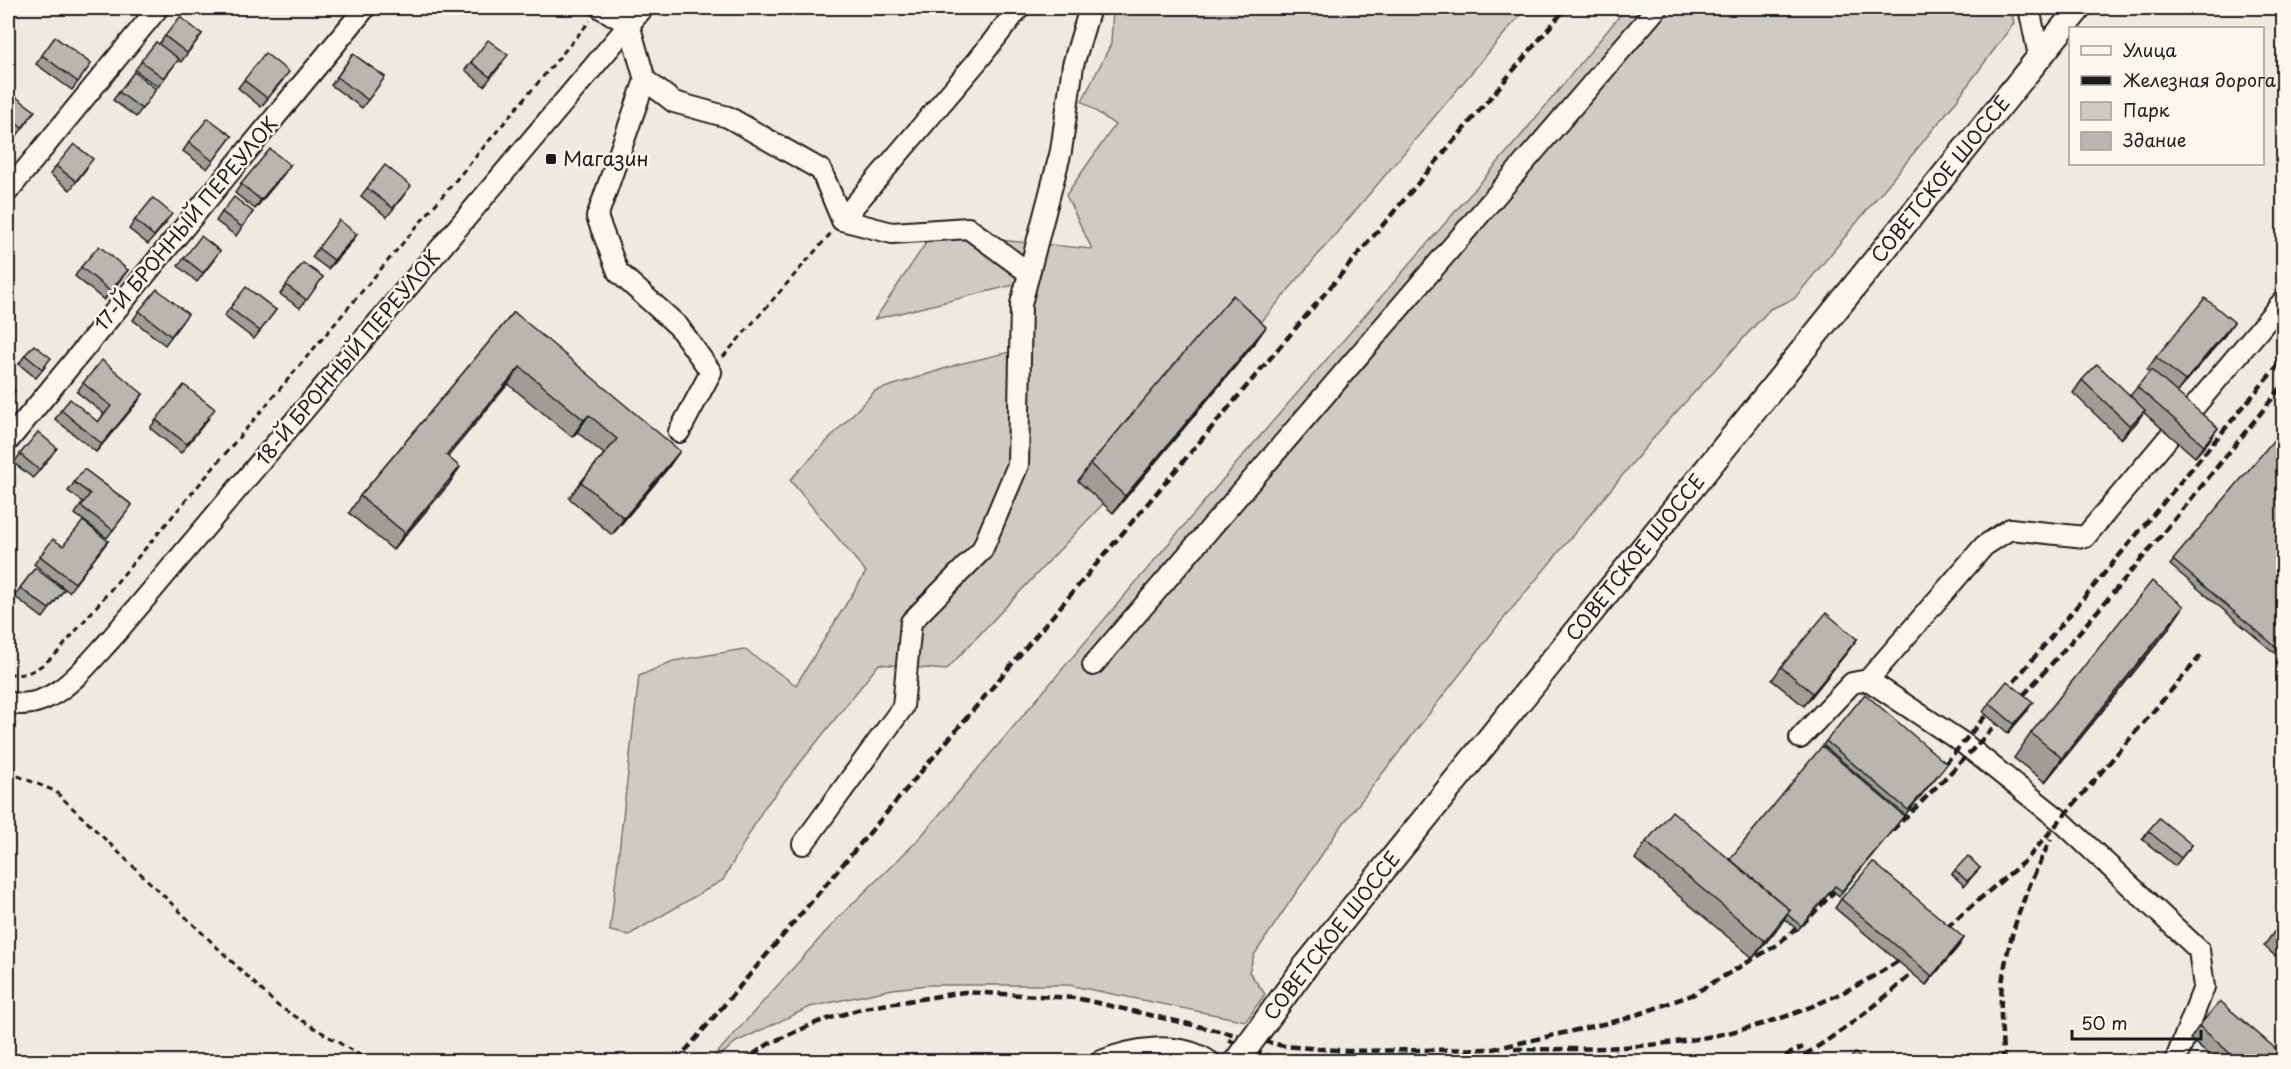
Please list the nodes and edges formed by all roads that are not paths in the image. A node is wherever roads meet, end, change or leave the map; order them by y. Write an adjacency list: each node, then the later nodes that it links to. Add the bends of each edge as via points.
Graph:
1 (158, 8): 13 (street)
2 (365, 8): 18 (street, 17-Й БРОННЫЙ ПЕРЕУЛОК)
3 (601, 8): 10 (street)
4 (643, 8): 10 (street, 18-Й БРОННЫЙ ПЕРЕУЛОК)
5 (1019, 8): 14 (street)
6 (1090, 8): 15 (street, via 1073,65 1061,151)
7 (1657, 8): 19 (street)
8 (2029, 8): 11 (street)
9 (2079, 8): 11 (main road, СОВЕТСКОЕ ШОССЕ)
10 (629, 24): 12 (street); 21 (street, 18-Й БРОННЫЙ ПЕРЕУЛОК, via 111,639 75,677 45,700)
11 (2039, 56): 26 (main road, СОВЕТСКОЕ ШОССЕ, bridge, via 1305,967)
12 (645, 80): 14 (street, via 674,102 728,117 821,170); 17 (street, via 597,217 618,272 678,326 711,372)
13 (8, 191)
14 (842, 220): 15 (street, via 892,233 968,228)
15 (1029, 273): 23 (street, via 1021,304 1018,465 982,550 911,622 903,707)
16 (2283, 300): 20 (street, via 2085,537 2010,529 1993,540)
17 (679, 432)
18 (8, 441)
19 (1094, 665)
20 (1868, 680): 22 (street, via 1852,683); 27 (street, via 1963,743 2061,821 2199,950 2204,987)
21 (9, 705)
22 (1800, 738)
23 (803, 844)
24 (1099, 1062): 25 (street, via 1137,1051 1170,1048)
25 (1210, 1062)
26 (1236, 1062)
27 (2175, 1062)

